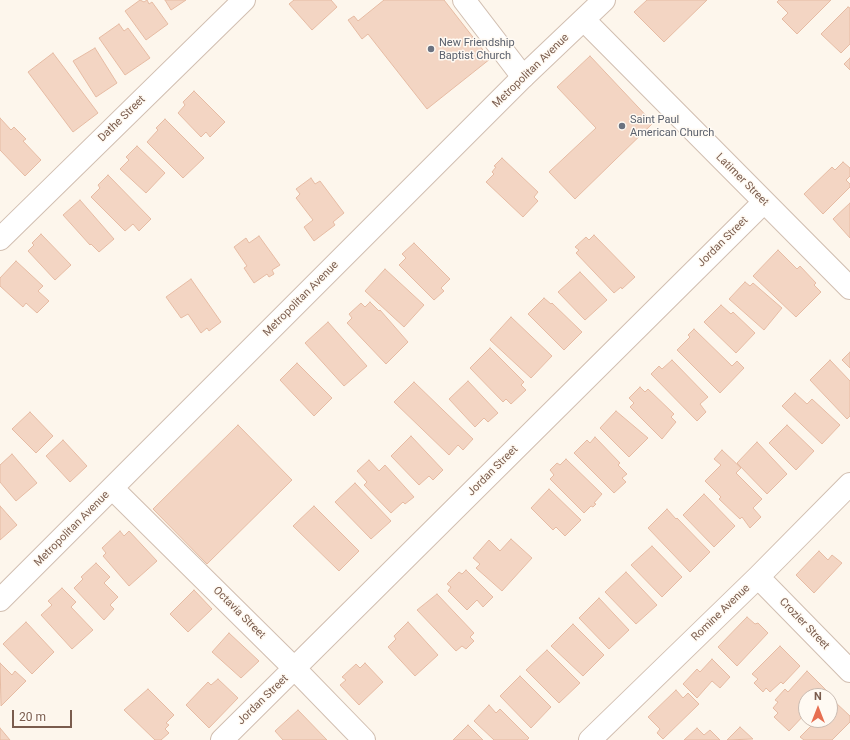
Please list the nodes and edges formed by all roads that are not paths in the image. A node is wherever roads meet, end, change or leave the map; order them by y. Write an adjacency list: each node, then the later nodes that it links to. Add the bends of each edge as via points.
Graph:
1 (244, 0): 7 (street, Dathe Street)
2 (464, 0): 5 (street)
3 (604, 0): 4 (street, Metropolitan Avenue)
4 (584, 20): 5 (street, Metropolitan Avenue); 6 (street, Latimer Street)
5 (523, 77): 10 (street, Metropolitan Avenue)
6 (764, 202): 8 (street, Latimer Street); 13 (street, Jordan Street)
7 (0, 238)
8 (850, 288)
9 (850, 484): 11 (street, Romine Avenue)
10 (113, 489): 12 (street, Metropolitan Avenue); 13 (street, Octavia Street)
11 (758, 577): 14 (street, Crozier Street); 15 (street, Romine Avenue)
12 (0, 600)
13 (295, 669): 16 (street, Jordan Street); 17 (street, Octavia Street)
14 (850, 671)
15 (603, 736)
16 (222, 740)
17 (364, 740)

